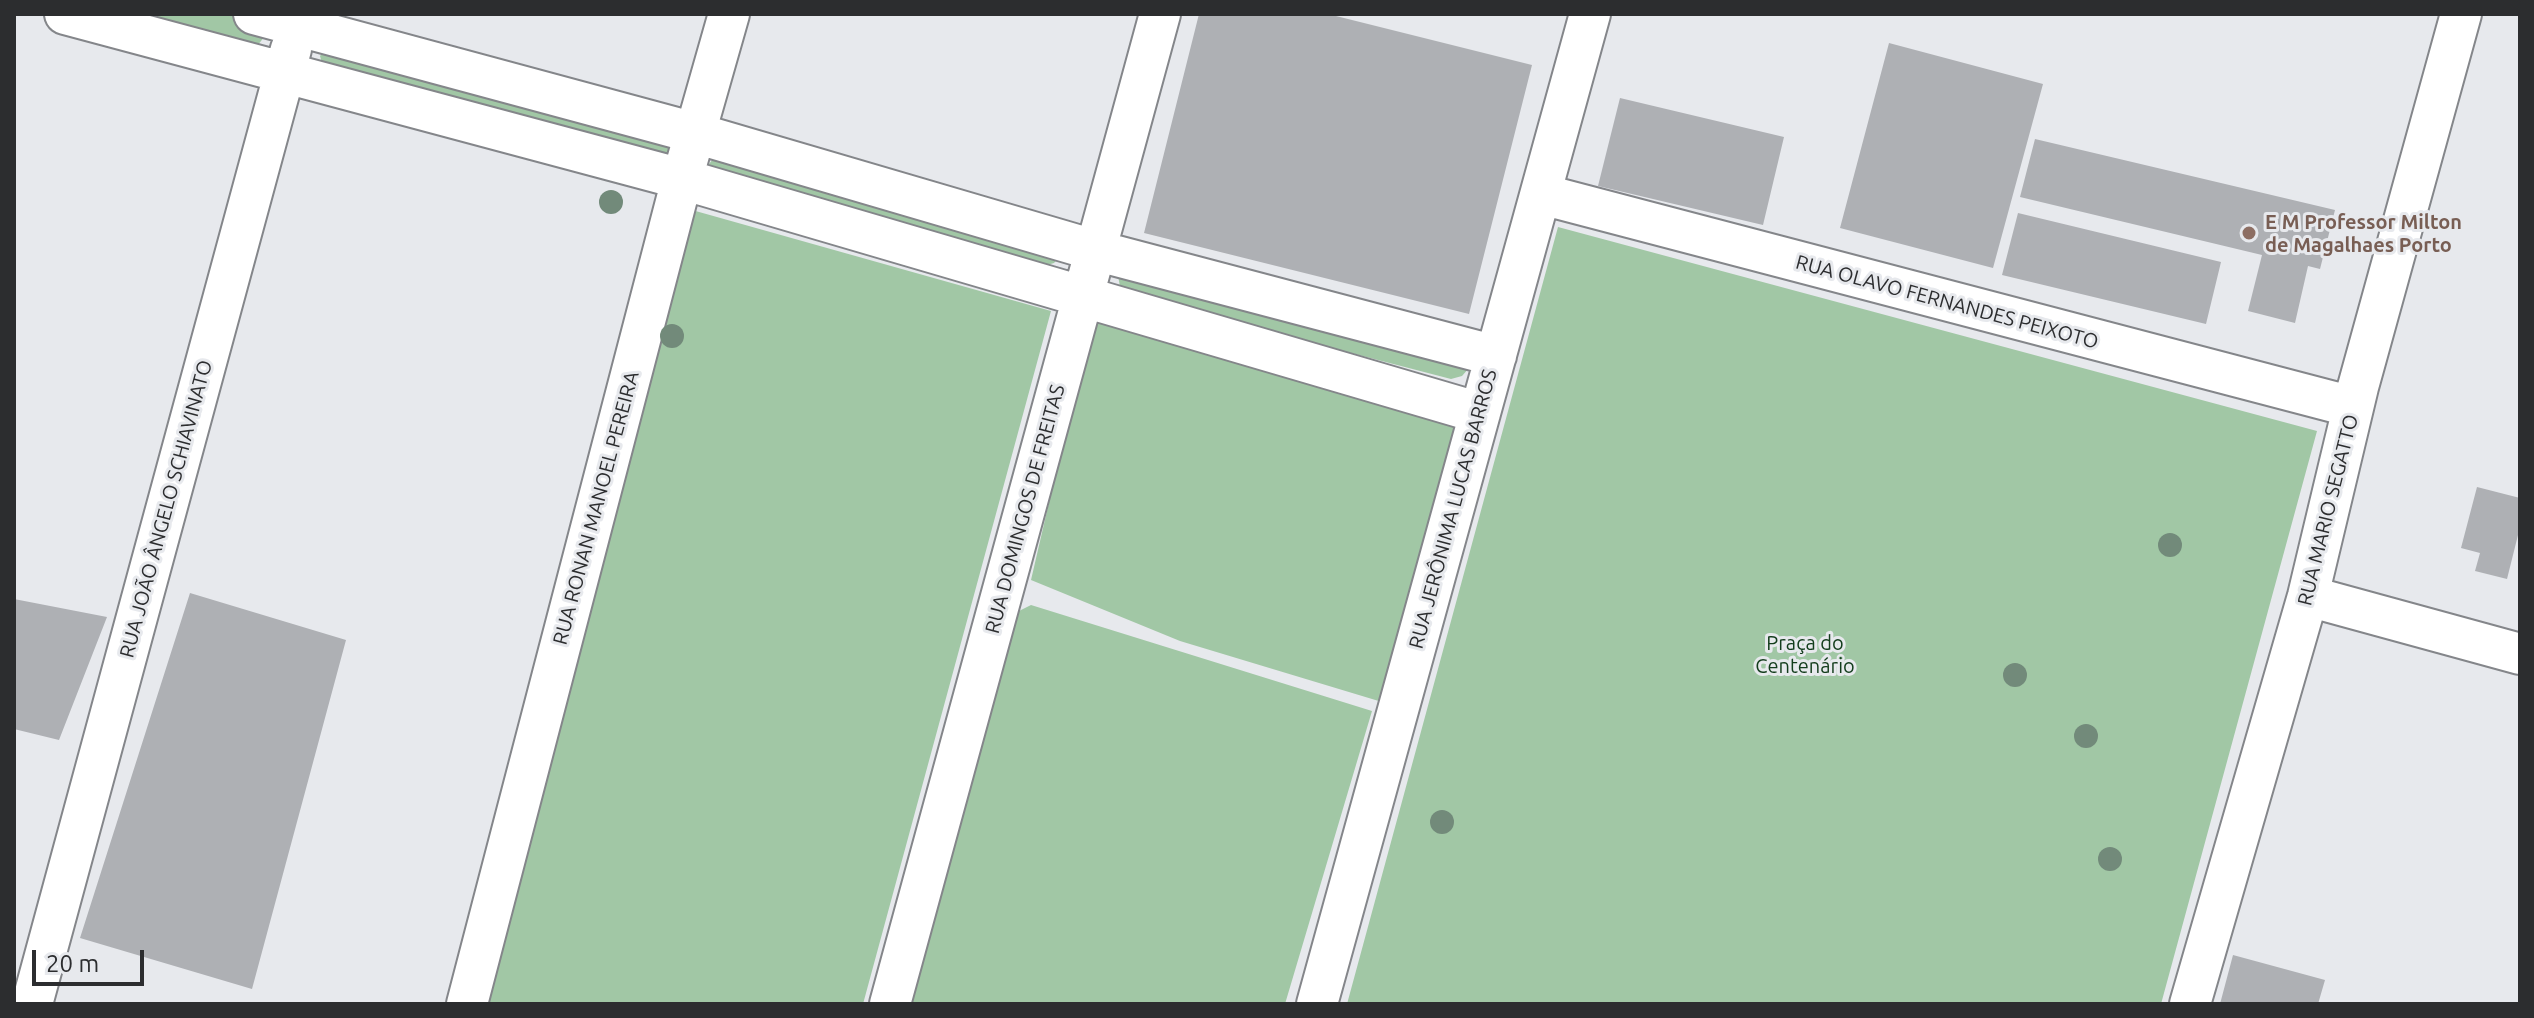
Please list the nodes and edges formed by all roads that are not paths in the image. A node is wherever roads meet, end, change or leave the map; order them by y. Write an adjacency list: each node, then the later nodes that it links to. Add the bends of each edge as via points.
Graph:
1 (65, 14): 8 (street)
2 (254, 14): 7 (street)
3 (729, 14): 9 (street, RUA RONAN MANOEL PEREIRA)
4 (1160, 14): 12 (street, RUA DOMINGOS DE FREITAS)
5 (1590, 14): 11 (street, RUA JERÔNIMA LUCAS BARROS)
6 (2461, 14): 15 (street, RUA MARIO SEGATTO)
7 (299, 20): 8 (street, RUA JOÃO ÂNGELO SCHIAVINATO); 9 (street)
8 (284, 72): 10 (street); 19 (street, RUA JOÃO ÂNGELO SCHIAVINATO)
9 (695, 133): 10 (street, RUA RONAN MANOEL PEREIRA); 12 (street)
10 (682, 179): 13 (street); 20 (street, RUA RONAN MANOEL PEREIRA)
11 (1541, 194): 14 (street, RUA JERÔNIMA LUCAS BARROS); 15 (street, RUA OLAVO FERNANDES PEIXOTO)
12 (1094, 250): 13 (street, RUA DOMINGOS DE FREITAS); 14 (street)
13 (1083, 296): 16 (street); 21 (street, RUA DOMINGOS DE FREITAS)
14 (1496, 356): 16 (street, RUA JERÔNIMA LUCAS BARROS)
15 (2353, 407): 17 (street, RUA MARIO SEGATTO)
16 (1480, 413): 22 (street, RUA JERÔNIMA LUCAS BARROS)
17 (2308, 596): 18 (street); 23 (street, RUA MARIO SEGATTO)
18 (2520, 654)
19 (32, 1004)
20 (467, 1004)
21 (890, 1004)
22 (1317, 1004)
23 (2190, 1004)

